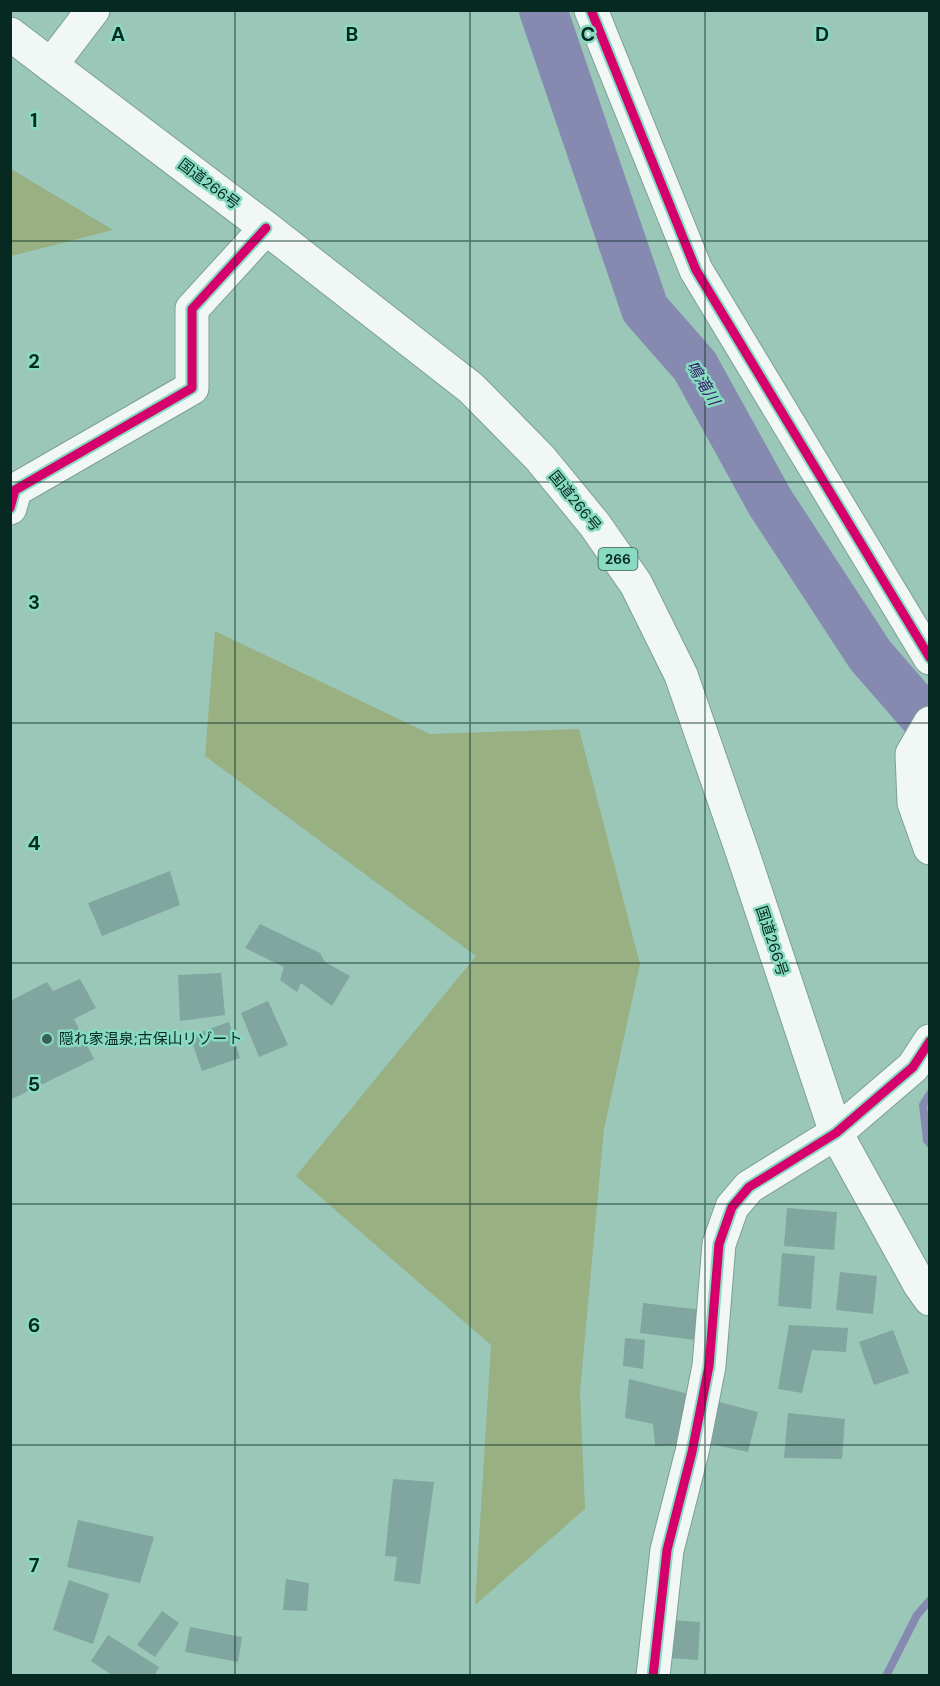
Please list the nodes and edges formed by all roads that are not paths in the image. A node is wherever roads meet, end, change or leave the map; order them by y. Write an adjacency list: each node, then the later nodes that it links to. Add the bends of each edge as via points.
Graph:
1 (93, 10): 4 (main road)
2 (591, 10): 7 (main road, via 696,270)
3 (10, 34): 4 (main road, 国道266号 / 266)
4 (51, 65): 5 (main road, 国道266号 / 266)
5 (266, 228): 6 (main road, via 192,309 192,388 15,490); 11 (main road, 国道266号 / 266, via 471,388 540,458 595,525 636,584 681,675)
6 (10, 508)
7 (930, 658)
8 (930, 723): 9 (main road, via 912,754 914,803)
9 (930, 848)
10 (930, 1041): 11 (main road, via 913,1066)
11 (836, 1133): 12 (main road, 国道266号 / 266); 13 (main road, via 749,1187 728,1216 719,1244 709,1366 667,1550)
12 (930, 1299)
13 (653, 1676)

